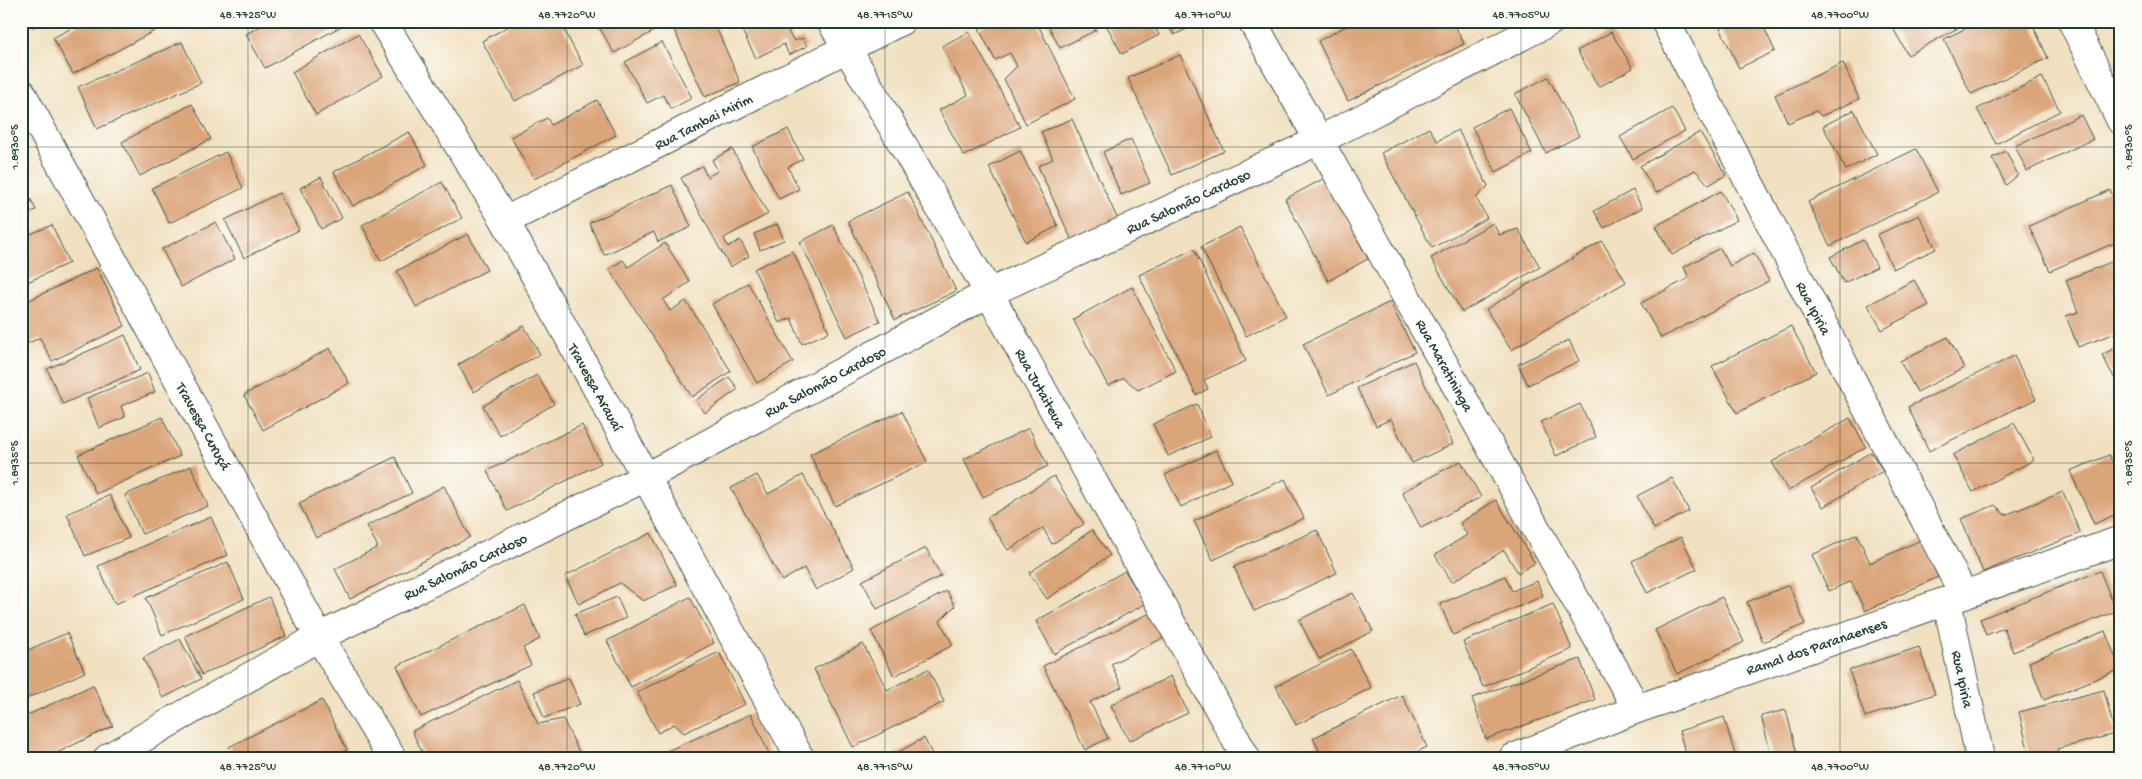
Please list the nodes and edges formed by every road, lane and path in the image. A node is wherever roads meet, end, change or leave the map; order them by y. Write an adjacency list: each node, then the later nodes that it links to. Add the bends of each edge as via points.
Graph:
1 (830, 21): 8 (street, Rua Jutaiteua)
2 (901, 21): 8 (street, Rua Tambai Mirim)
3 (1252, 21): 11 (street, Rua Maratininga)
4 (1551, 21): 11 (street, Rua Salomão Cardoso)
5 (1665, 21): 16 (street, Rua Ipiria)
6 (2072, 21): 10 (street)
7 (390, 24): 12 (street, Travessa Arauaí)
8 (847, 48): 12 (street, Rua Tambai Mirim); 13 (street, Rua Jutaiteua)
9 (21, 92): 17 (street, Travessa Curuçá)
10 (2121, 121)
11 (1320, 140): 13 (street, Rua Salomão Cardoso); 18 (street, Rua Maratininga)
12 (506, 221): 14 (street, Travessa Arauaí)
13 (989, 293): 14 (street, Rua Salomão Cardoso); 22 (street, Rua Jutaiteua)
14 (646, 477): 17 (street, Rua Salomão Cardoso); 21 (street, Travessa Arauaí)
15 (2121, 540): 16 (street, Ramal dos Paranaenses)
16 (1955, 598): 18 (street, Ramal dos Paranaenses); 24 (street, Rua Ipiria)
17 (319, 637): 19 (street, Rua Salomão Cardoso); 20 (street, Travessa Curuçá)
18 (1637, 709): 23 (street, Ramal dos Paranaenses)
19 (108, 758)
20 (392, 758)
21 (800, 758)
22 (1246, 758)
23 (1514, 758)
24 (1980, 758)

